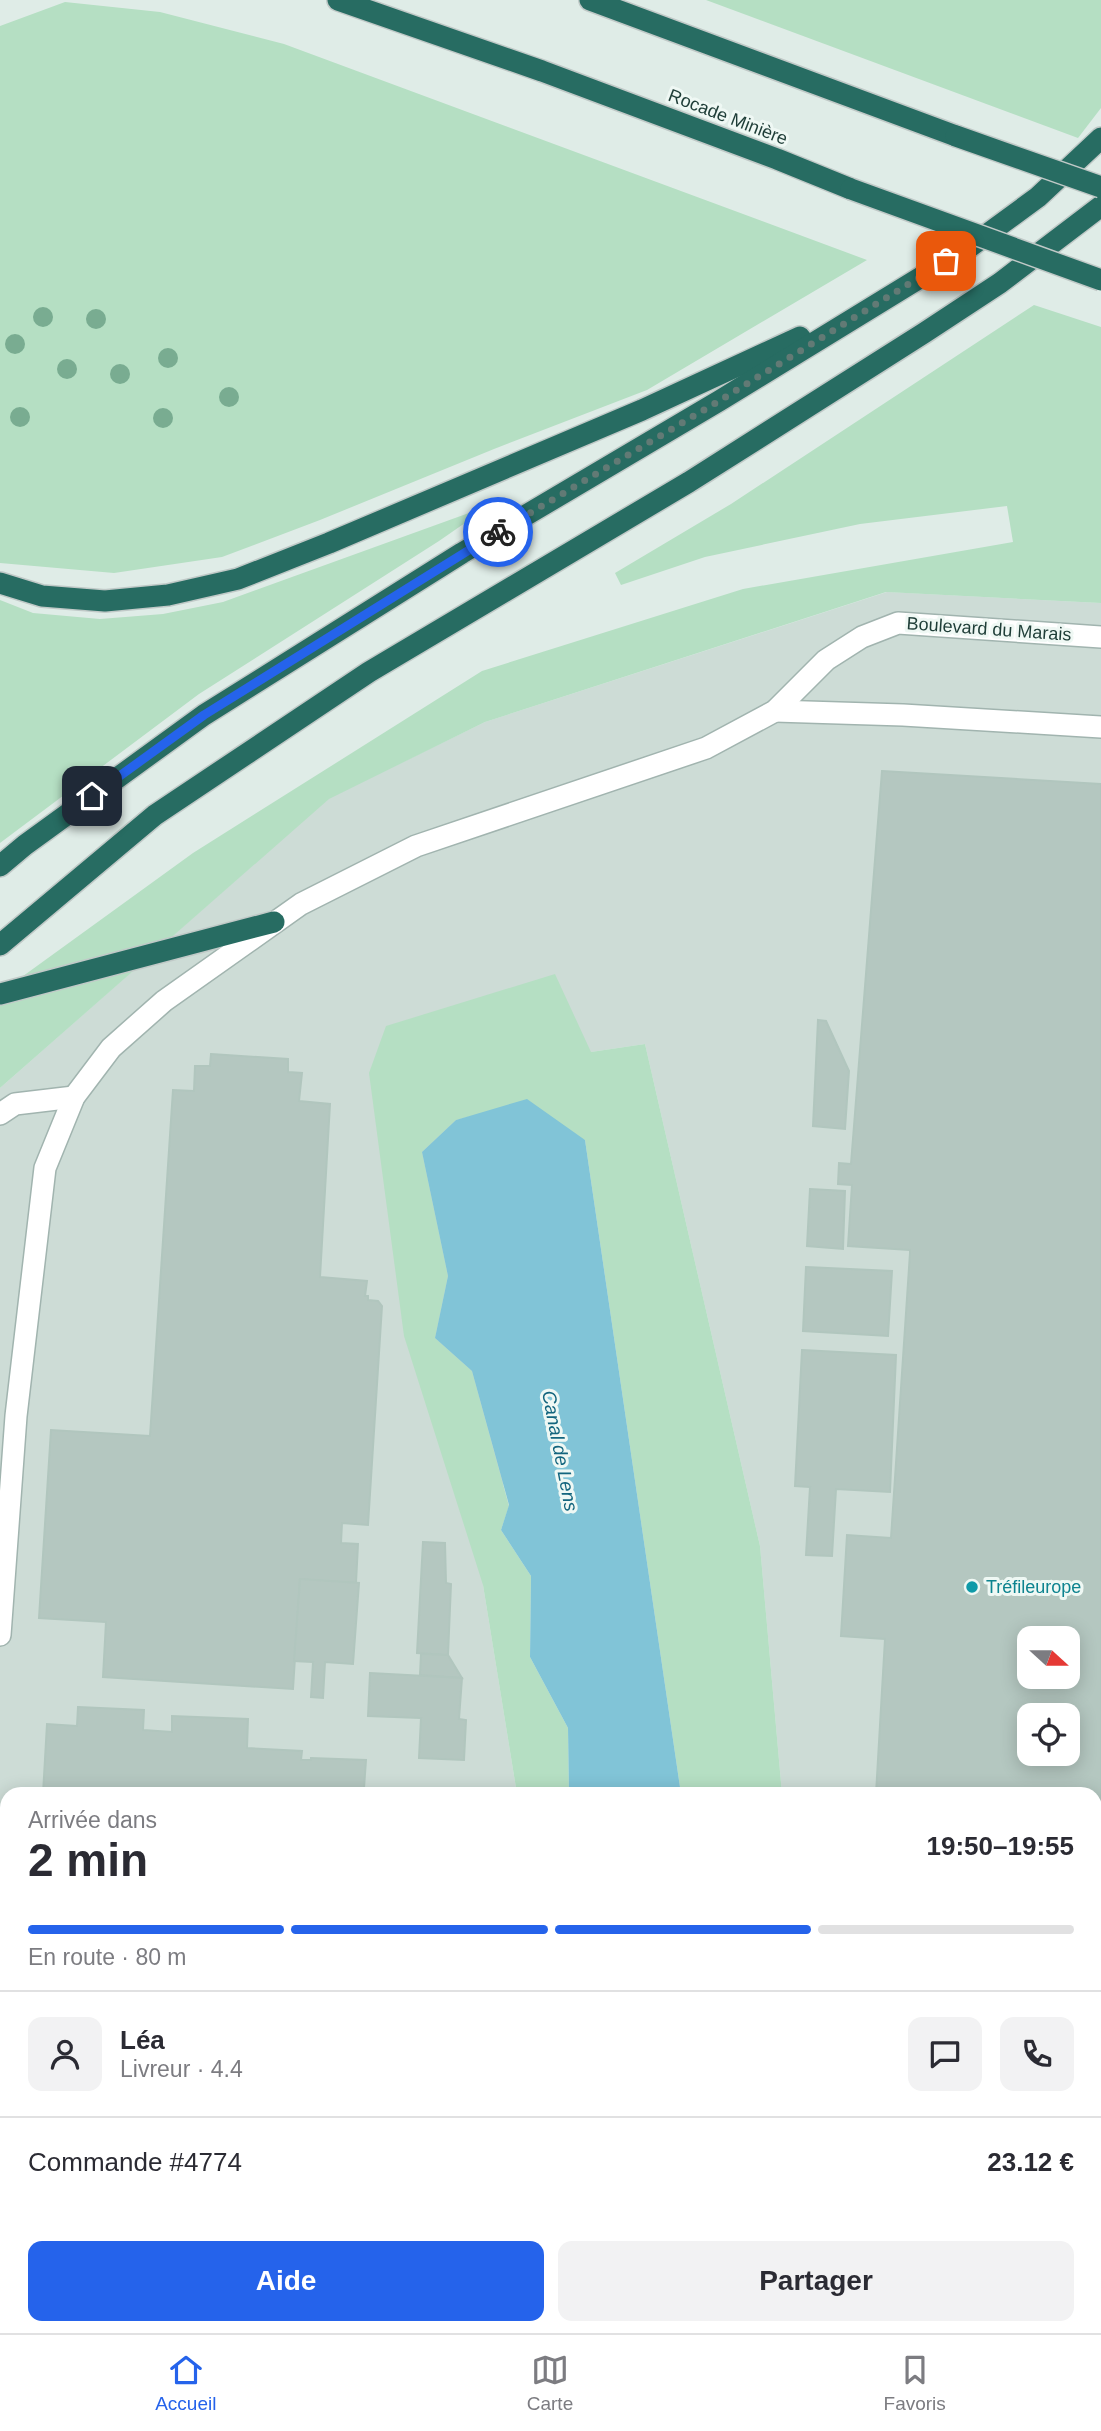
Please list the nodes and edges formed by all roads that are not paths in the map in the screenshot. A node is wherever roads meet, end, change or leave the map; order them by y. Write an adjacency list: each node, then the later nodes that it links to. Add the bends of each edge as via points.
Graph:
1 (338, 0): 6 (highway, Rocade Minière, bridge, via 542,71)
2 (590, 0): 4 (highway, bridge)
3 (1101, 138): 7 (highway, via 1028,204 967,249)
4 (1101, 187)
5 (1101, 206): 14 (highway, via 1000,283 924,332 689,482 369,672 167,807)
6 (1101, 280)
7 (882, 299): 8 (highway, via 642,410 238,579 168,595 105,600 42,596); 12 (highway, via 204,715)
8 (0, 583)
9 (1101, 636): 10 (lane, Boulevard du Marais, via 898,623 862,637 826,660)
10 (775, 711): 11 (lane); 13 (lane, Boulevard du Marais, via 706,748 416,846)
11 (1101, 727)
12 (0, 866)
13 (274, 922): 15 (highway); 16 (lane, Boulevard du Marais, via 164,1001 111,1048)
14 (0, 945)
15 (0, 994)
16 (74, 1097): 17 (lane, via 15,1104); 18 (lane, Boulevard du Marais, via 45,1168 16,1416)
17 (0, 1114)
18 (0, 1635)

